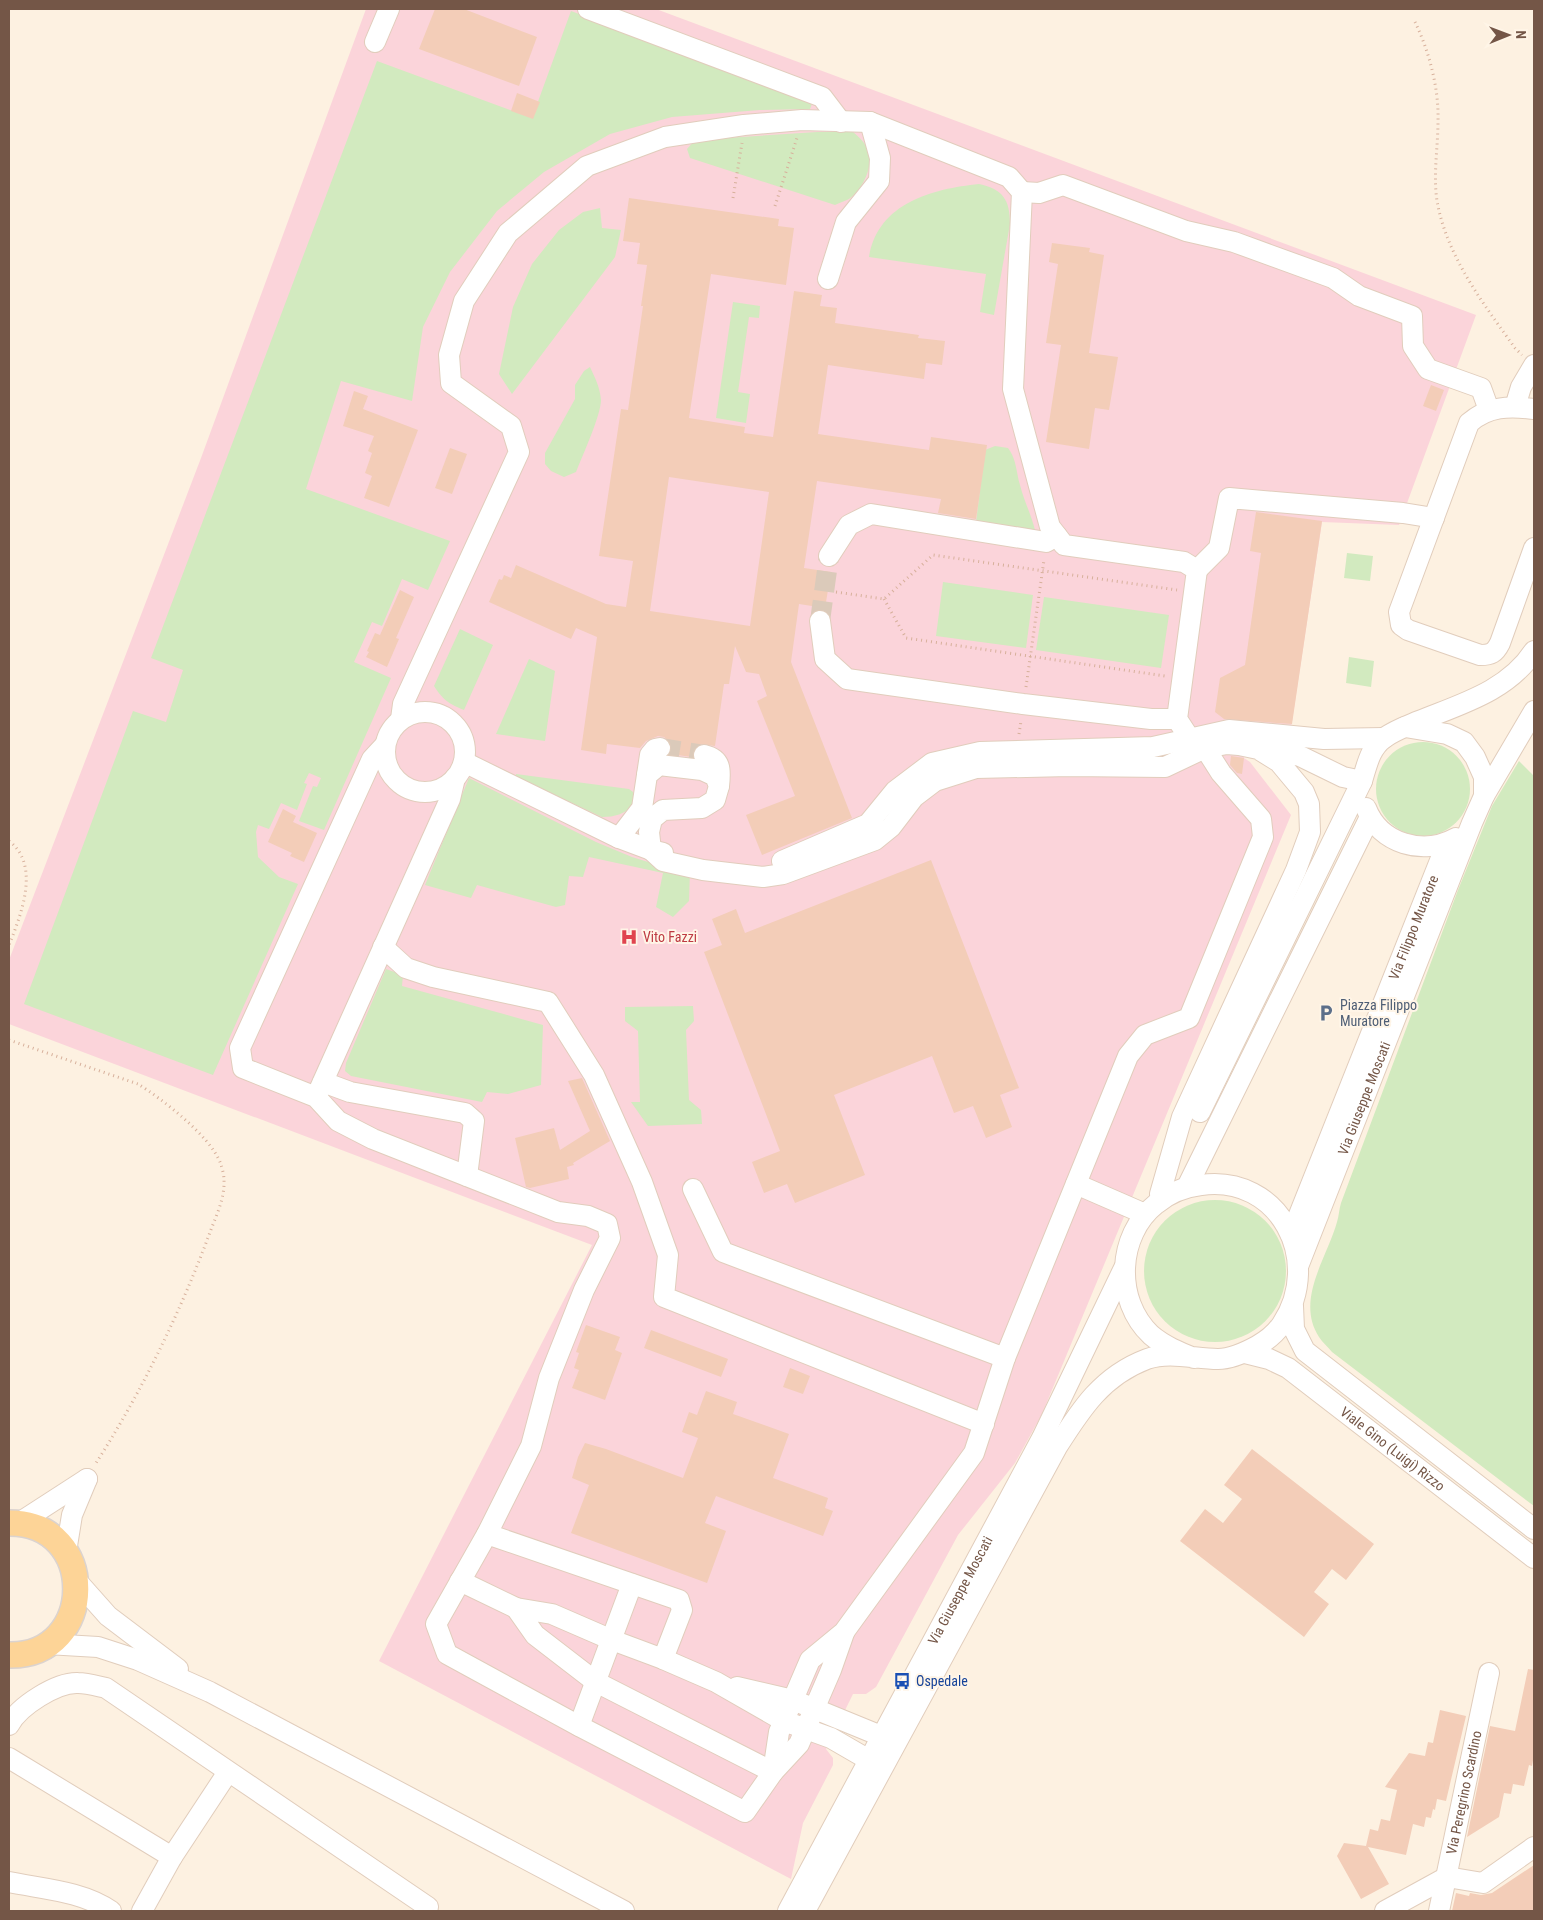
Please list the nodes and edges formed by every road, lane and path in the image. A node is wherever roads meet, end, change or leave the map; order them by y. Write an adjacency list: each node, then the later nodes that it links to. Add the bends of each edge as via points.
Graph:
1 (389, 9): 4 (street)
2 (588, 9): 6 (street, via 822,97)
3 (1415, 22): 13 (path, via 1423,38 1439,119 1434,179 1442,223 1467,278 1515,348)
4 (375, 42)
5 (802, 120): 6 (street); 8 (street); 11 (path)
6 (841, 122): 7 (street)
7 (870, 122): 9 (street, via 1009,177); 12 (street, via 880,158 879,181 846,222)
8 (744, 125): 10 (path); 32 (street, via 666,137 588,166 508,233 464,300 449,355 451,383 511,426 519,452 404,704)
9 (1022, 192): 15 (street, via 1039,193 1063,185 1186,231 1234,242 1333,278 1359,296 1412,316 1413,346 1428,369 1481,388); 17 (street, via 1013,390)
10 (733, 198)
11 (774, 206)
12 (828, 279)
13 (1534, 365): 14 (street, via 1521,387)
14 (1525, 408): 15 (street)
15 (1489, 410): 16 (street, via 1469,423)
16 (1434, 518): 18 (street, via 1399,612 1401,625 1480,655 1490,655 1497,650); 21 (street, via 1229,498 1219,548)
17 (1051, 539): 19 (street, via 871,514 849,525); 20 (path); 21 (street, via 1064,545 1184,562)
18 (1534, 548)
19 (829, 556)
20 (1042, 570): 23 (path); 24 (path, via 933,555); 27 (path)
21 (1197, 570): 23 (street)
22 (836, 592): 24 (path)
23 (1195, 593): 28 (street)
24 (884, 599): 27 (path, via 906,638)
25 (820, 621): 29 (street, via 825,658 847,680)
26 (1534, 651): 33 (street, Via Giuseppe Moscati, via 1525,665 1495,690)
27 (1030, 655): 28 (path); 29 (path)
28 (1183, 679): 31 (street)
29 (1023, 704): 31 (street); 39 (path)
30 (1534, 712): 45 (street, Via Giuseppe Moscati)
31 (1177, 718): 35 (street)
32 (401, 719): 36 (street); 41 (street, via 428,712 452,723 464,748)
33 (1406, 727): 34 (street, Via Giuseppe Moscati); 45 (street, Via Giuseppe Moscati, via 1447,734 1464,742 1484,777)
34 (1384, 738): 35 (street, via 1324,740 1229,730); 43 (street, Via Giuseppe Moscati, via 1370,754)
35 (1198, 744): 37 (street); 39 (street); 51 (street, via 1165,767 976,768 935,781 914,797 892,827 876,840 783,874 763,877 703,870 663,861); 57 (street, via 1261,819 1263,837 1189,1018 1145,1035 1128,1056)
36 (385, 745): 41 (street, via 389,771 408,789 420,792 445,787); 55 (street, via 372,759 240,1048 243,1068)
37 (1248, 746): 43 (street, via 1300,756 1342,777); 60 (street, via 1279,762 1304,792 1309,804 1310,832 1296,870 1182,1117)
38 (660, 748): 42 (street, via 650,754)
39 (1017, 751): 51 (street, via 980,752 932,763 895,791 868,824 770,866 733,865)
40 (704, 754): 44 (street, via 717,762)
41 (459, 770): 48 (street); 53 (street, via 450,799)
42 (647, 775): 44 (street, via 659,765 702,770 716,776); 48 (street, via 642,808)
43 (1362, 781): 46 (street, Via Giuseppe Moscati, via 1364,802); 60 (street, Via Giuseppe Moscati)
44 (719, 786): 51 (street, via 715,800 702,808 663,810 652,819 649,832)
45 (1484, 796): 47 (street, Via Giuseppe Moscati)
46 (1370, 817): 50 (street, Via Giuseppe Moscati, via 1380,830 1398,842 1418,847); 58 (street)
47 (1472, 823): 50 (street, Via Giuseppe Moscati, via 1460,836); 62 (street, Via Giuseppe Moscati)
48 (620, 838): 51 (street)
49 (9, 841): 52 (path, via 18,848 25,869 26,889)
50 (1447, 843): 61 (street, Via Filippo Muratore)
51 (651, 850)
52 (9, 945)
53 (383, 947): 55 (street); 68 (street, via 406,968 548,1002 594,1075 642,1182 668,1254 664,1297)
54 (9, 1040): 69 (path, via 138,1084 156,1095 213,1148 224,1181 221,1201 178,1311 133,1402)
55 (319, 1089): 56 (street, via 338,1120 373,1138); 56 (street, via 465,1113 474,1121)
56 (467, 1176): 72 (street, via 558,1212 588,1216 607,1224 610,1238 584,1290 549,1378 531,1446)
57 (1076, 1184): 60 (street); 66 (street)
58 (1187, 1187): 60 (street, Via Giuseppe Moscati); 61 (street, Via Giuseppe Moscati, via 1211,1184 1236,1187 1259,1197 1278,1214)
59 (693, 1189): 66 (street, via 723,1252)
60 (1154, 1204): 63 (street, Via Giuseppe Moscati, via 1131,1239)
61 (1291, 1234): 62 (street, Via Giuseppe Moscati)
62 (1299, 1264): 64 (street, Via Giuseppe Moscati)
63 (1125, 1266): 67 (street, Via Giuseppe Moscati, via 1126,1291 1135,1314 1151,1334 1171,1349); 94 (street, Via Giuseppe Moscati, via 1042,1438)
64 (1293, 1306): 65 (street, Via Giuseppe Moscati, via 1281,1326 1265,1342); 71 (street, Viale Gino (Luigi) Rizzo, via 1294,1329 1305,1351)
65 (1245, 1353): 67 (street, Via Giuseppe Moscati, via 1220,1359); 74 (street, Viale Gino (Luigi) Rizzo, via 1269,1358 1288,1368)
66 (1005, 1358): 68 (street)
67 (1194, 1358): 103 (street, Via Giuseppe Moscati, via 1167,1355 1148,1359 1104,1385 1084,1406 1056,1447)
68 (984, 1424): 79 (street, via 974,1453)
69 (86, 1479): 70 (street, via 57,1500); 73 (street, via 72,1514)
70 (14, 1523): 73 (main road, via 38,1528)
71 (1534, 1529)
72 (487, 1534): 76 (street); 77 (street)
73 (66, 1552): 75 (main road)
74 (1534, 1558)
75 (76, 1580): 81 (main road, via 76,1599 61,1632); 87 (street, via 108,1616)
76 (460, 1581): 78 (street); 92 (street, via 436,1624 447,1654)
77 (632, 1584): 80 (street); 82 (street, via 679,1600 682,1610)
78 (516, 1608): 80 (street, via 552,1614); 85 (street, via 534,1635)
79 (844, 1632): 88 (street, via 810,1660); 89 (street)
80 (612, 1640): 82 (street); 85 (street)
81 (30, 1650): 83 (main road); 87 (street, via 98,1647 138,1660)
82 (663, 1659): 86 (street)
83 (9, 1669)
84 (1489, 1673): 101 (street, Via Peregrino Scardino)
85 (596, 1682): 92 (street); 98 (street)
86 (716, 1682): 88 (street); 90 (street)
87 (210, 1692): 107 (street)
88 (793, 1700): 89 (street); 90 (street)
89 (815, 1708): 93 (street); 94 (street)
90 (784, 1721): 93 (street); 98 (street, via 779,1732)
91 (9, 1725): 97 (street, via 32,1700 52,1690 76,1683 106,1688)
92 (579, 1726): 98 (street, via 746,1812)
93 (806, 1729): 96 (street, via 832,1738); 98 (street, via 799,1744)
94 (881, 1736): 96 (street, Via Giuseppe Moscati)
95 (9, 1758): 100 (street)
96 (869, 1760): 103 (street, Via Giuseppe Moscati)
97 (228, 1772): 100 (street); 106 (street, via 428,1907)
98 (773, 1772)
99 (1534, 1847): 101 (street, via 1483,1883)
100 (172, 1857): 105 (street)
101 (1447, 1877): 108 (street); 109 (street, Via Peregrino Scardino)
102 (9, 1882): 104 (street, via 98,1902)
103 (792, 1909)
104 (111, 1911)
105 (142, 1911)
106 (425, 1911)
107 (624, 1911)
108 (1386, 1911)
109 (1439, 1911)

